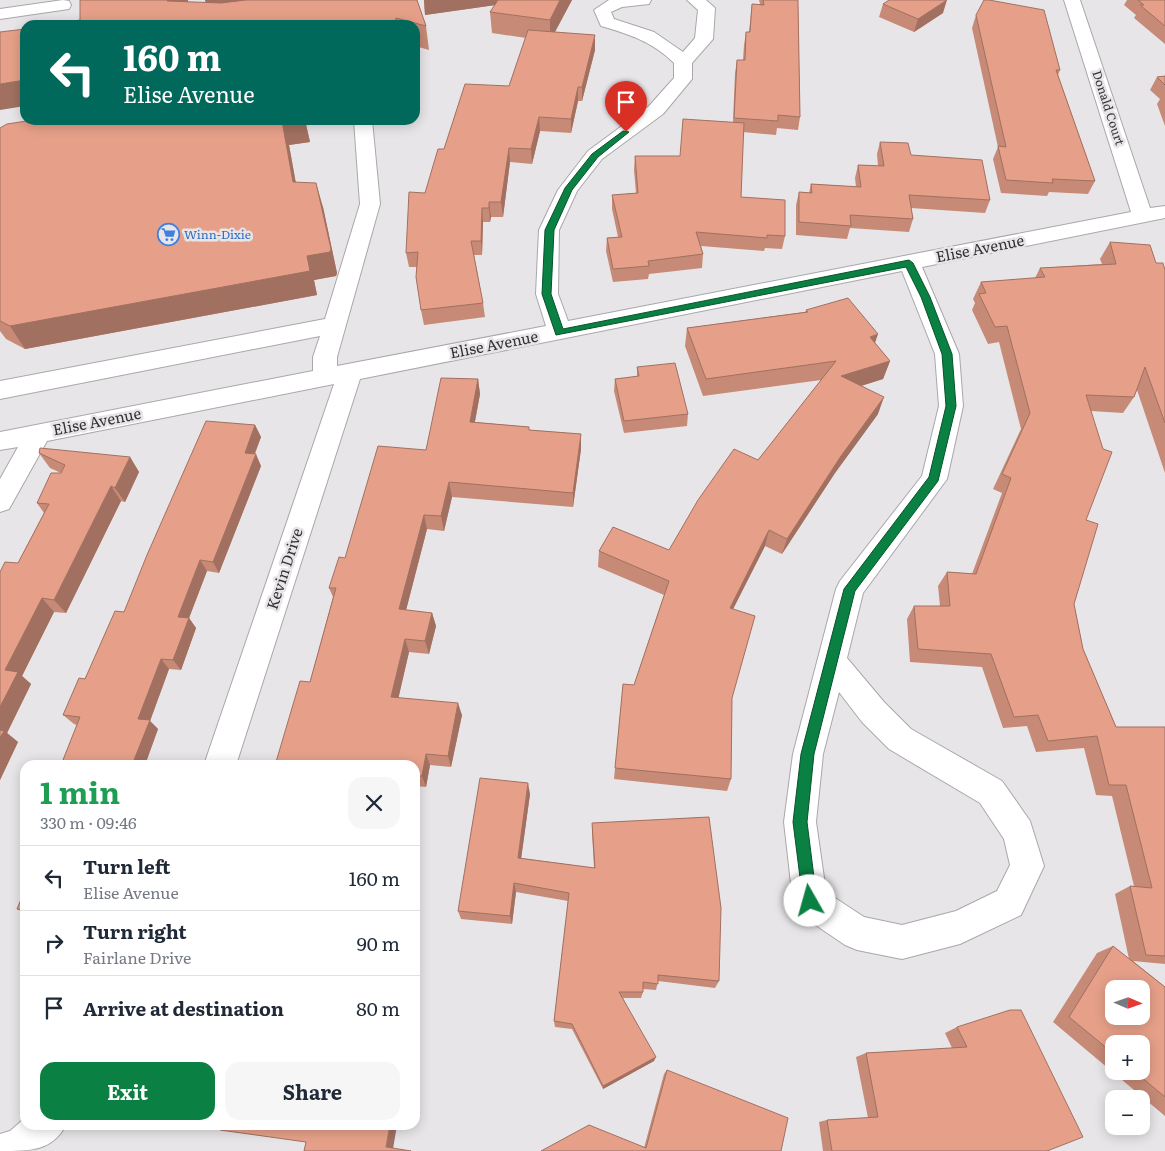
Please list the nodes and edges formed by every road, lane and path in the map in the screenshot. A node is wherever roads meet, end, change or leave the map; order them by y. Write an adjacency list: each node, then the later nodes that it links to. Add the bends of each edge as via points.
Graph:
1 (643, 0): 6 (street, via 618,2 602,10 607,22 643,32 666,44)
2 (695, 0): 6 (street, via 707,8 704,40)
3 (1072, 0): 9 (street, Donald Court)
4 (63, 5): 5 (street)
5 (0, 14)
6 (683, 62): 12 (street, via 682,79 656,110 595,155 564,198 549,230 547,294)
7 (363, 125): 11 (street, Kevin Drive, via 370,204)
8 (1165, 212): 9 (street, Elise Avenue)
9 (1143, 217): 10 (street, Elise Avenue)
10 (909, 263): 12 (street, Elise Avenue); 18 (street, via 947,354 951,406 934,478 850,589)
11 (336, 325): 13 (street, Kevin Drive, via 325,357); 14 (street)
12 (560, 332): 13 (street, Elise Avenue)
13 (337, 375): 15 (street, Elise Avenue); 19 (street, Kevin Drive)
14 (0, 390)
15 (40, 433): 16 (street, Elise Avenue); 17 (street)
16 (0, 440)
17 (0, 502)
18 (831, 660): 18 (street, via 873,712 900,739 991,792 1019,832 1027,866 1009,903 960,927 902,942 857,934 810,901 800,822 808,754)
19 (222, 760)
20 (41, 1130): 21 (street, via 21,1146)
21 (6, 1151)

